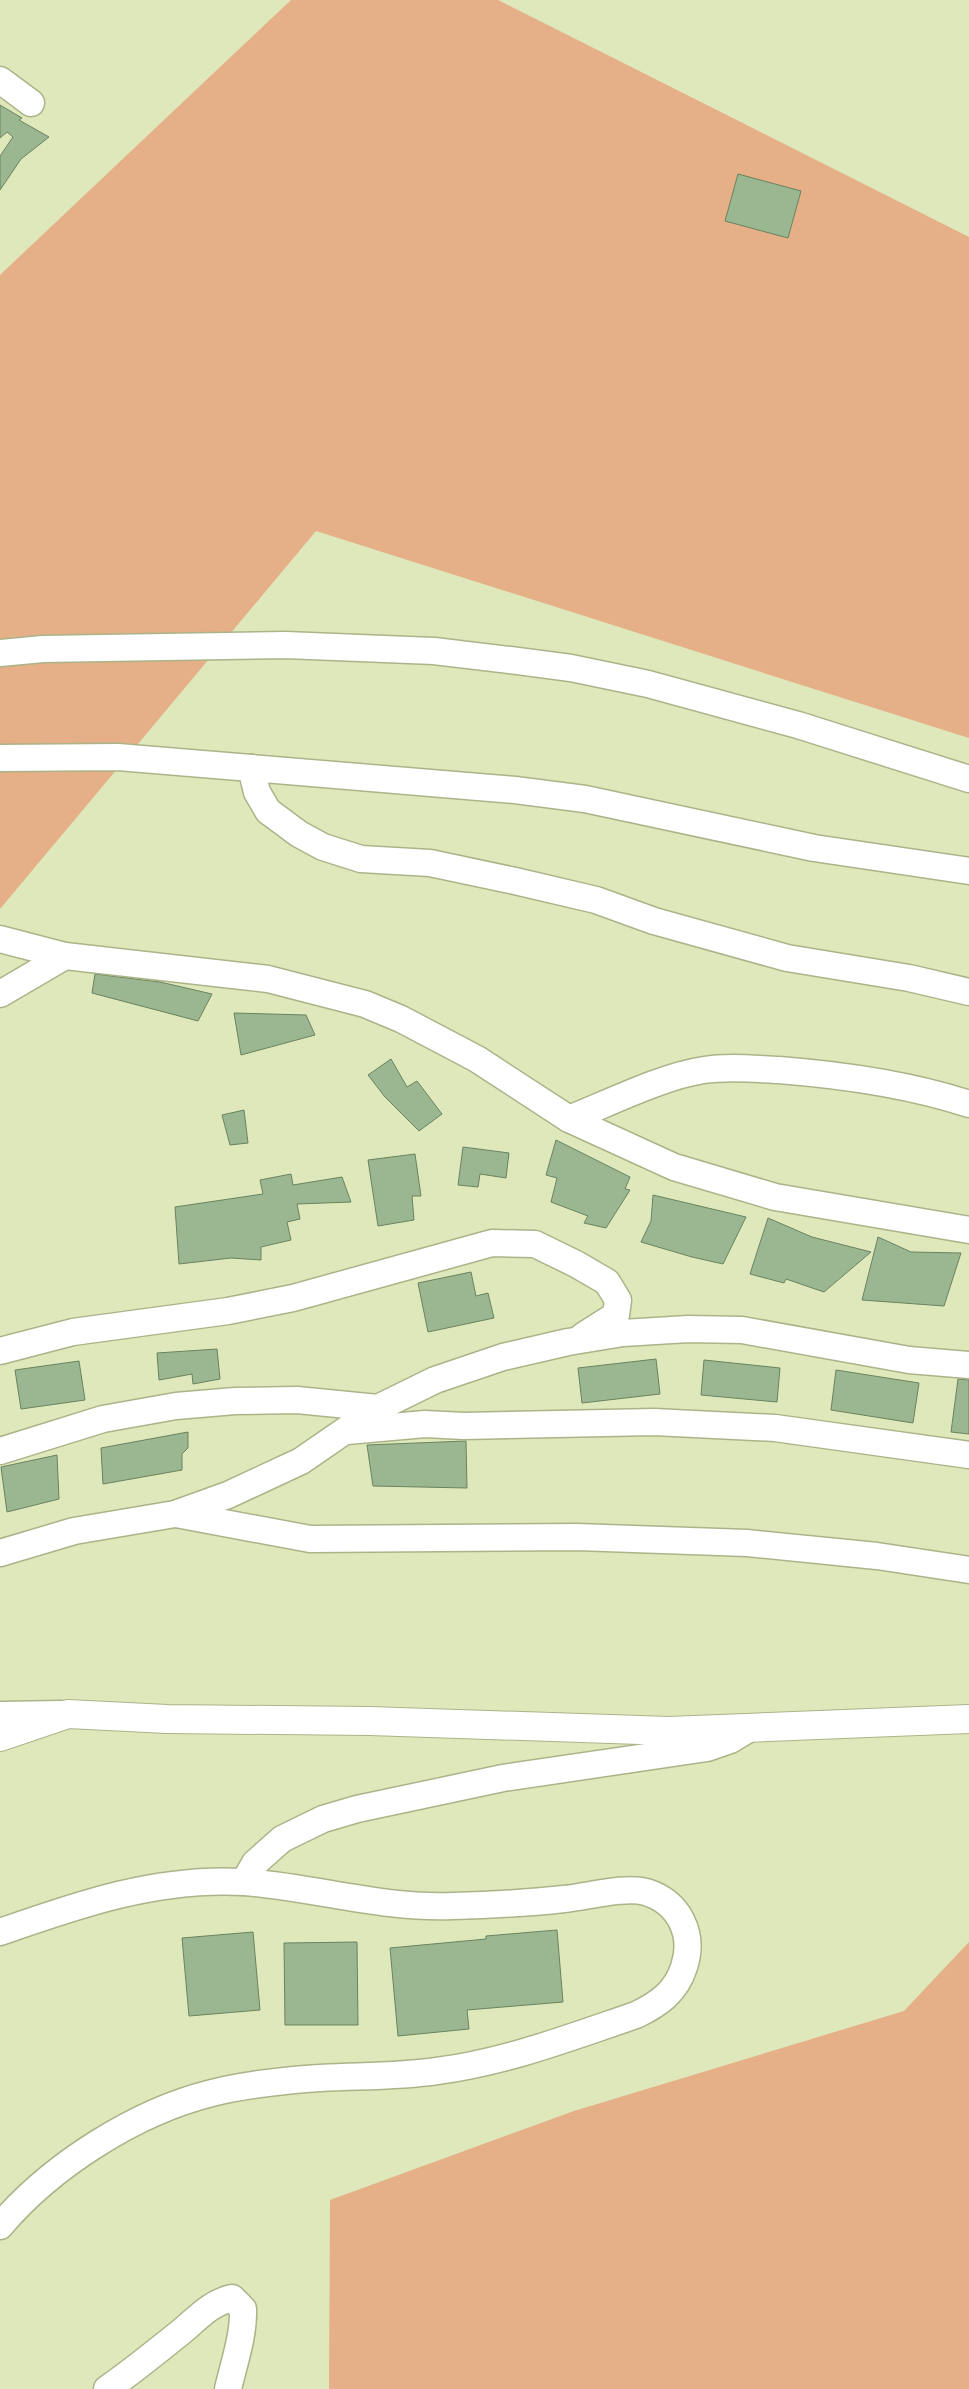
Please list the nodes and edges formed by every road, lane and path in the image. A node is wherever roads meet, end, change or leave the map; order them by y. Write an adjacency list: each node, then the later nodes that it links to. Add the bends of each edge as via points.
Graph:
1 (0, 80): 2 (street)
2 (31, 103)
3 (0, 653): 6 (street, via 43,649 285,645 434,651 510,660 571,668 648,684 798,725)
4 (0, 758): 5 (street, via 118,757)
5 (251, 768): 7 (street, via 576,798 814,848); 10 (street, via 257,792 268,811 299,834 324,847 360,859 430,863 477,873 596,900 654,921 787,958 909,978)
6 (969, 778)
7 (969, 871)
8 (0, 939): 9 (street)
9 (65, 956): 11 (street); 13 (street, via 268,979 365,1004 477,1059)
10 (969, 992)
11 (0, 994)
12 (969, 1104): 13 (street, via 938,1094 825,1074 746,1068 704,1070 670,1078)
13 (569, 1119): 14 (street, via 674,1167 775,1197)
14 (969, 1230)
15 (576, 1341): 16 (street, via 616,1315 618,1300 607,1282 535,1244 492,1244 293,1298 228,1311 72,1332); 17 (street, via 623,1333 742,1330 909,1360); 18 (street, via 503,1357 444,1377)
16 (0, 1351)
17 (969, 1365)
18 (378, 1408): 19 (street); 20 (street, via 296,1400 176,1406 102,1419)
19 (345, 1432): 21 (street, via 426,1424 654,1422 775,1428); 22 (street, via 301,1461 228,1495)
20 (0, 1450)
21 (969, 1455)
22 (175, 1514): 23 (street, via 74,1531); 24 (street, via 310,1539 577,1537 746,1543 877,1556)
23 (0, 1552)
24 (969, 1570)
25 (68, 1714): 26 (street); 28 (main road, via 167,1719 370,1720 669,1731); 29 (main road)
26 (0, 1715)
27 (969, 1718): 28 (main road)
28 (750, 1728): 30 (street, via 708,1748 503,1778 415,1795 324,1819 295,1832 266,1852 255,1862)
29 (0, 1737)
30 (244, 1882): 31 (street, via 174,1884 116,1894); 32 (street, via 350,1899 450,1906 563,1900 633,1890 646,1892 679,1913 688,1937 684,1966 672,1991 658,2004 493,2062 386,2077 258,2084 189,2099 106,2138 40,2185)
31 (0, 1932)
32 (0, 2226)
33 (107, 2389): 34 (street, via 200,2313 232,2298 243,2309 244,2328)
34 (228, 2389)

